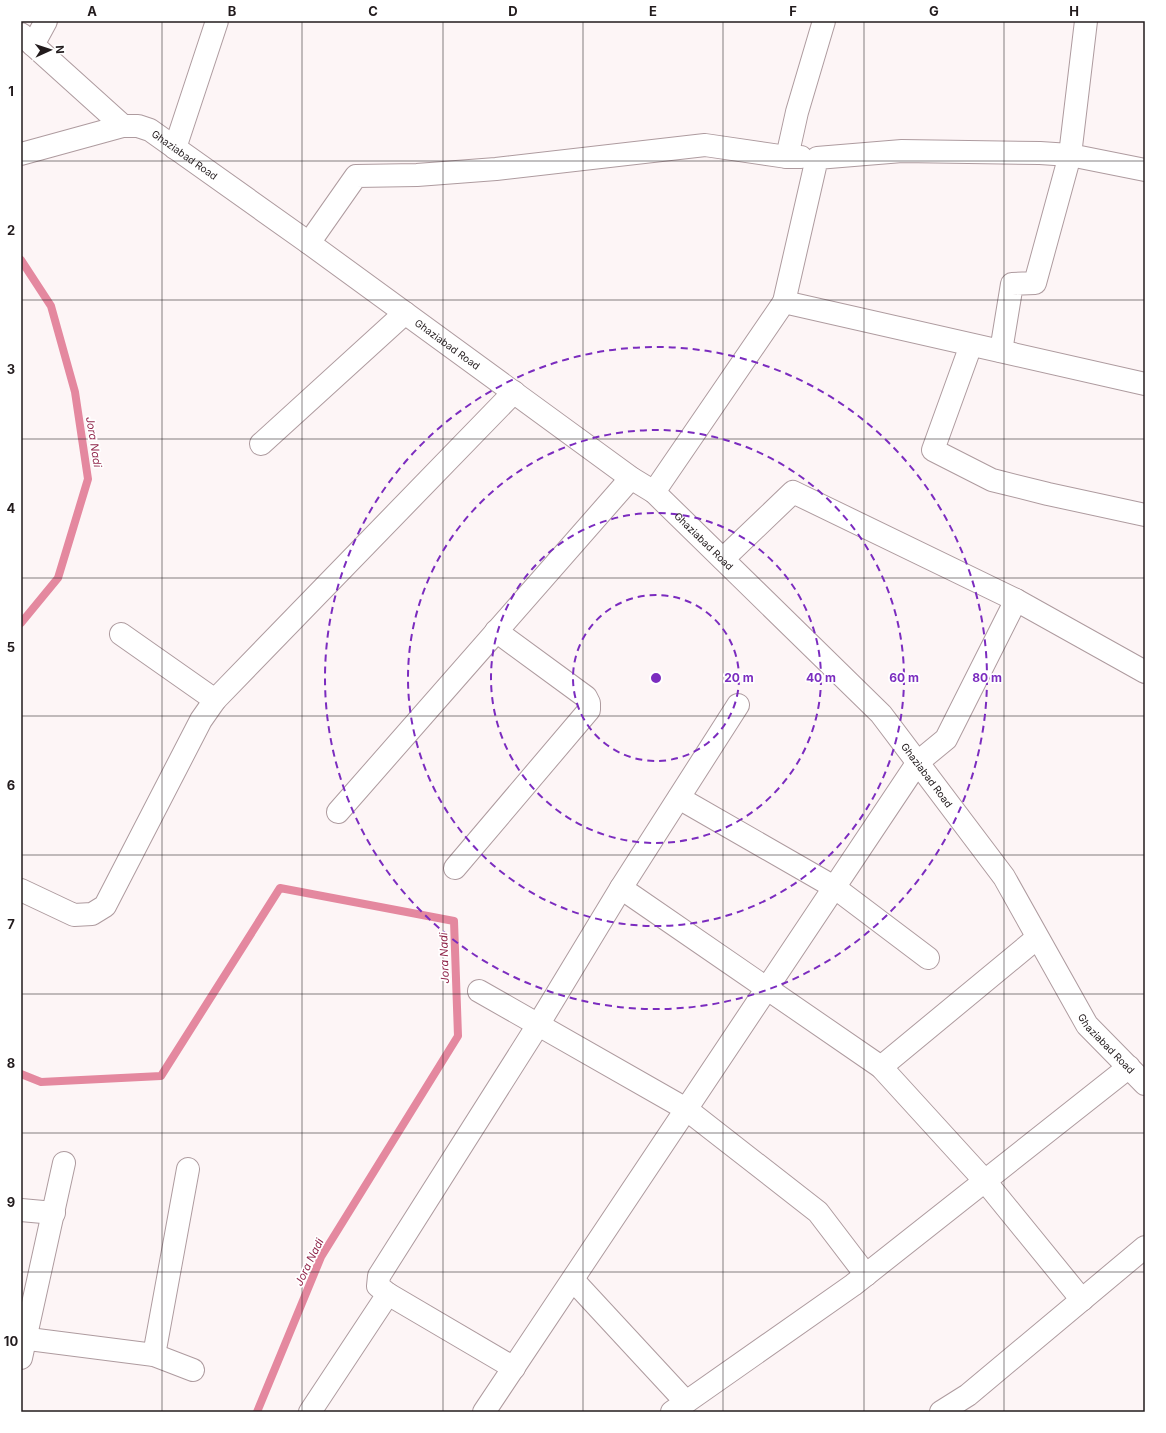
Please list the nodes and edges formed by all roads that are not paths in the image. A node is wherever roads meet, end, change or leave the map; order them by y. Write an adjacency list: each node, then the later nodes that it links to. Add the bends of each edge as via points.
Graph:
1 (46, 21): 5 (street)
2 (217, 21): 7 (street)
3 (824, 21): 10 (street, via 797,112)
4 (1086, 21): 9 (street)
5 (27, 40): 6 (street, Ghaziabad Road)
6 (130, 126): 7 (street, Ghaziabad Road, via 150,130); 8 (street)
7 (176, 148): 13 (street, Ghaziabad Road)
8 (21, 154)
9 (1070, 155): 11 (street, via 902,151); 12 (street); 17 (street, via 1035,284 1012,284)
10 (787, 157): 11 (street); 13 (street, via 705,145 496,169 417,175 356,176)
11 (817, 158): 14 (street)
12 (1145, 170)
13 (309, 243): 15 (street, Ghaziabad Road)
14 (784, 302): 16 (street); 22 (street)
15 (405, 313): 19 (street, Ghaziabad Road); 20 (street)
16 (971, 344): 17 (street); 23 (street, via 933,450 992,480)
17 (1001, 351): 18 (street)
18 (1145, 384)
19 (514, 392): 21 (street, Ghaziabad Road); 29 (street)
20 (261, 444)
21 (631, 478): 22 (street, Ghaziabad Road); 26 (street)
22 (654, 492): 24 (street, Ghaziabad Road)
23 (1145, 515)
24 (723, 559): 25 (street, via 793,492); 31 (street, Ghaziabad Road, via 882,714)
25 (1016, 600): 28 (street); 31 (street, via 946,738)
26 (496, 631): 33 (street); 34 (street, via 586,697 589,710)
27 (121, 634): 29 (street)
28 (1145, 672)
29 (215, 700): 37 (street, via 201,720 105,906 92,914 74,915)
30 (738, 705): 32 (street)
31 (918, 762): 36 (street); 38 (street, Ghaziabad Road, via 1004,877)
32 (679, 798): 35 (street); 36 (street)
33 (338, 812)
34 (455, 868)
35 (621, 888): 40 (street); 42 (street)
36 (834, 888): 39 (street); 40 (street)
37 (21, 890)
38 (1037, 938): 43 (street); 44 (street, Ghaziabad Road, via 1087,1025)
39 (928, 958)
40 (767, 988): 43 (street); 46 (street)
41 (479, 991): 42 (street)
42 (538, 1025): 46 (street); 55 (street, via 379,1276 378,1286)
43 (881, 1067): 49 (street)
44 (1129, 1067): 45 (street, Ghaziabad Road); 49 (street)
45 (1145, 1084)
46 (686, 1109): 53 (street, via 818,1212); 54 (street)
47 (64, 1163): 51 (street)
48 (188, 1169): 58 (street)
49 (985, 1181): 53 (street); 56 (street)
50 (21, 1210): 51 (street)
51 (54, 1212): 57 (street)
52 (1145, 1247): 56 (street)
53 (866, 1275): 61 (street)
54 (573, 1280): 59 (street); 61 (street)
55 (388, 1294): 59 (street); 62 (street)
56 (1082, 1300): 64 (street, via 968,1395)
57 (23, 1345): 58 (street)
58 (154, 1355): 60 (street)
59 (514, 1368): 63 (street)
60 (193, 1370)
61 (679, 1407)
62 (310, 1412)
63 (484, 1412)
64 (941, 1412)

